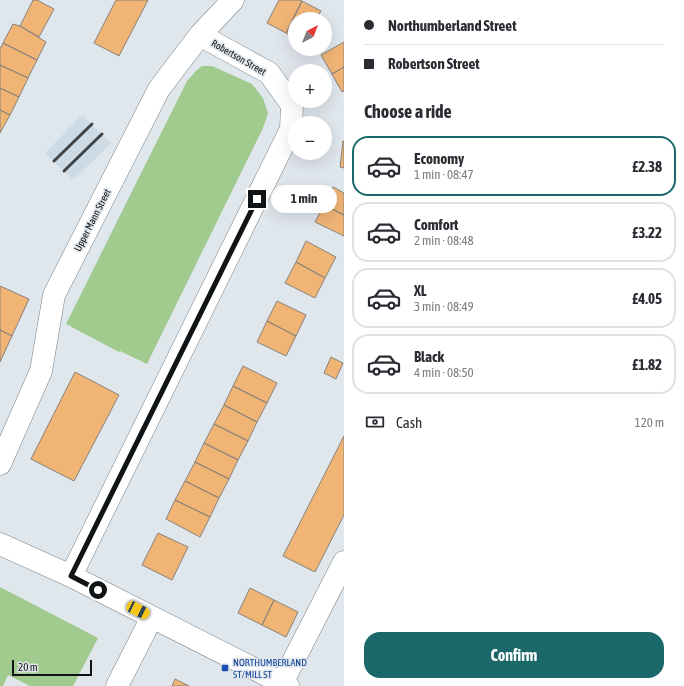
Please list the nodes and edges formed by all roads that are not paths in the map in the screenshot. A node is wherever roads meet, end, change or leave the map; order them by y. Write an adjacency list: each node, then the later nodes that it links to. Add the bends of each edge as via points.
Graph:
1 (233, 0): 2 (street, Upper Mann Street)
2 (200, 35): 3 (street, Upper Mann Street, via 159,89 54,295 41,370); 6 (street, Robertson Street, via 269,73 292,105 291,129)
3 (0, 464)
4 (0, 544): 6 (street)
5 (344, 562): 8 (street)
6 (71, 576): 7 (street)
7 (152, 617): 8 (street); 9 (street)
8 (285, 684)
9 (117, 686)

